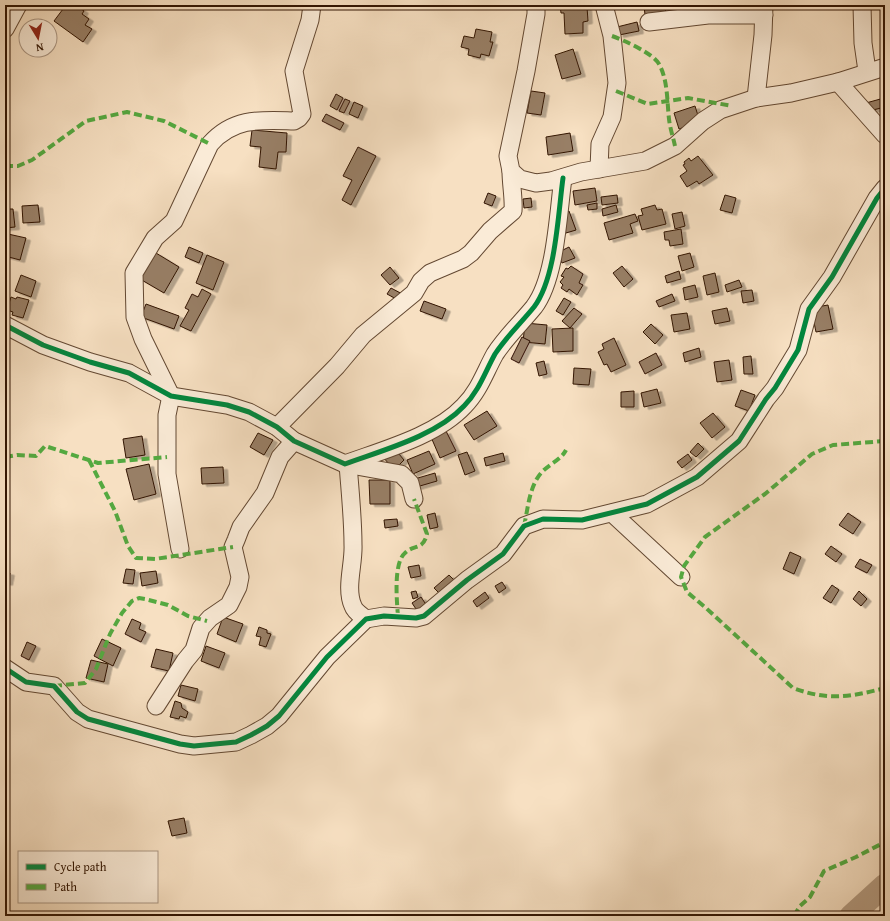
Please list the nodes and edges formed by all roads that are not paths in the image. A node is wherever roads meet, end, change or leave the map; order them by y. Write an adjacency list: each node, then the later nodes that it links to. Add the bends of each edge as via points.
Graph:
1 (18, 5): 8 (street)
2 (312, 5): 19 (street, via 310,20 294,71 302,114 294,121 252,121 238,124 219,134 210,144 174,221 155,238 134,273 136,317 143,339)
3 (536, 5): 15 (street, via 526,71 508,148)
4 (604, 5): 14 (street, via 612,36 617,83 612,117 600,144)
5 (862, 5): 10 (street)
6 (764, 10): 7 (street); 12 (street)
7 (649, 22)
8 (5, 29)
9 (885, 67): 10 (street)
10 (867, 72): 11 (street)
11 (838, 82): 12 (street); 13 (street)
12 (756, 98): 14 (street, via 720,110 703,121 675,146 645,161)
13 (885, 135)
14 (600, 169): 16 (street)
15 (511, 171): 16 (street, via 520,179 536,183); 20 (street, via 513,211 490,231 471,253 421,280 414,294 363,335 337,366)
16 (562, 178): 22 (street, via 552,262 544,284 534,306 495,354 472,397 456,414 439,426)
17 (885, 188): 24 (street, via 876,198 832,277 812,304 798,350 739,441 697,477 647,504)
18 (5, 325): 19 (street, via 43,345 129,373)
19 (171, 396): 20 (street, via 227,405 249,412); 25 (street, via 167,415 167,474)
20 (277, 427): 21 (street)
21 (294, 441): 22 (street); 29 (street, via 280,457 265,493 241,527 233,547 240,577 229,605 210,618 201,628 194,650 184,660)
22 (346, 464): 23 (street, via 400,474 410,482); 27 (street, via 353,546 350,584 352,606)
23 (414, 499)
24 (612, 513): 26 (street); 27 (street, via 582,520 543,518 524,526 503,554 424,616 384,616)
25 (180, 549)
26 (681, 577)
27 (366, 619): 28 (street, via 327,656 279,716 267,726 236,742 194,746 180,744 88,719 77,712 54,686 26,682)
28 (5, 668)
29 (156, 706)

